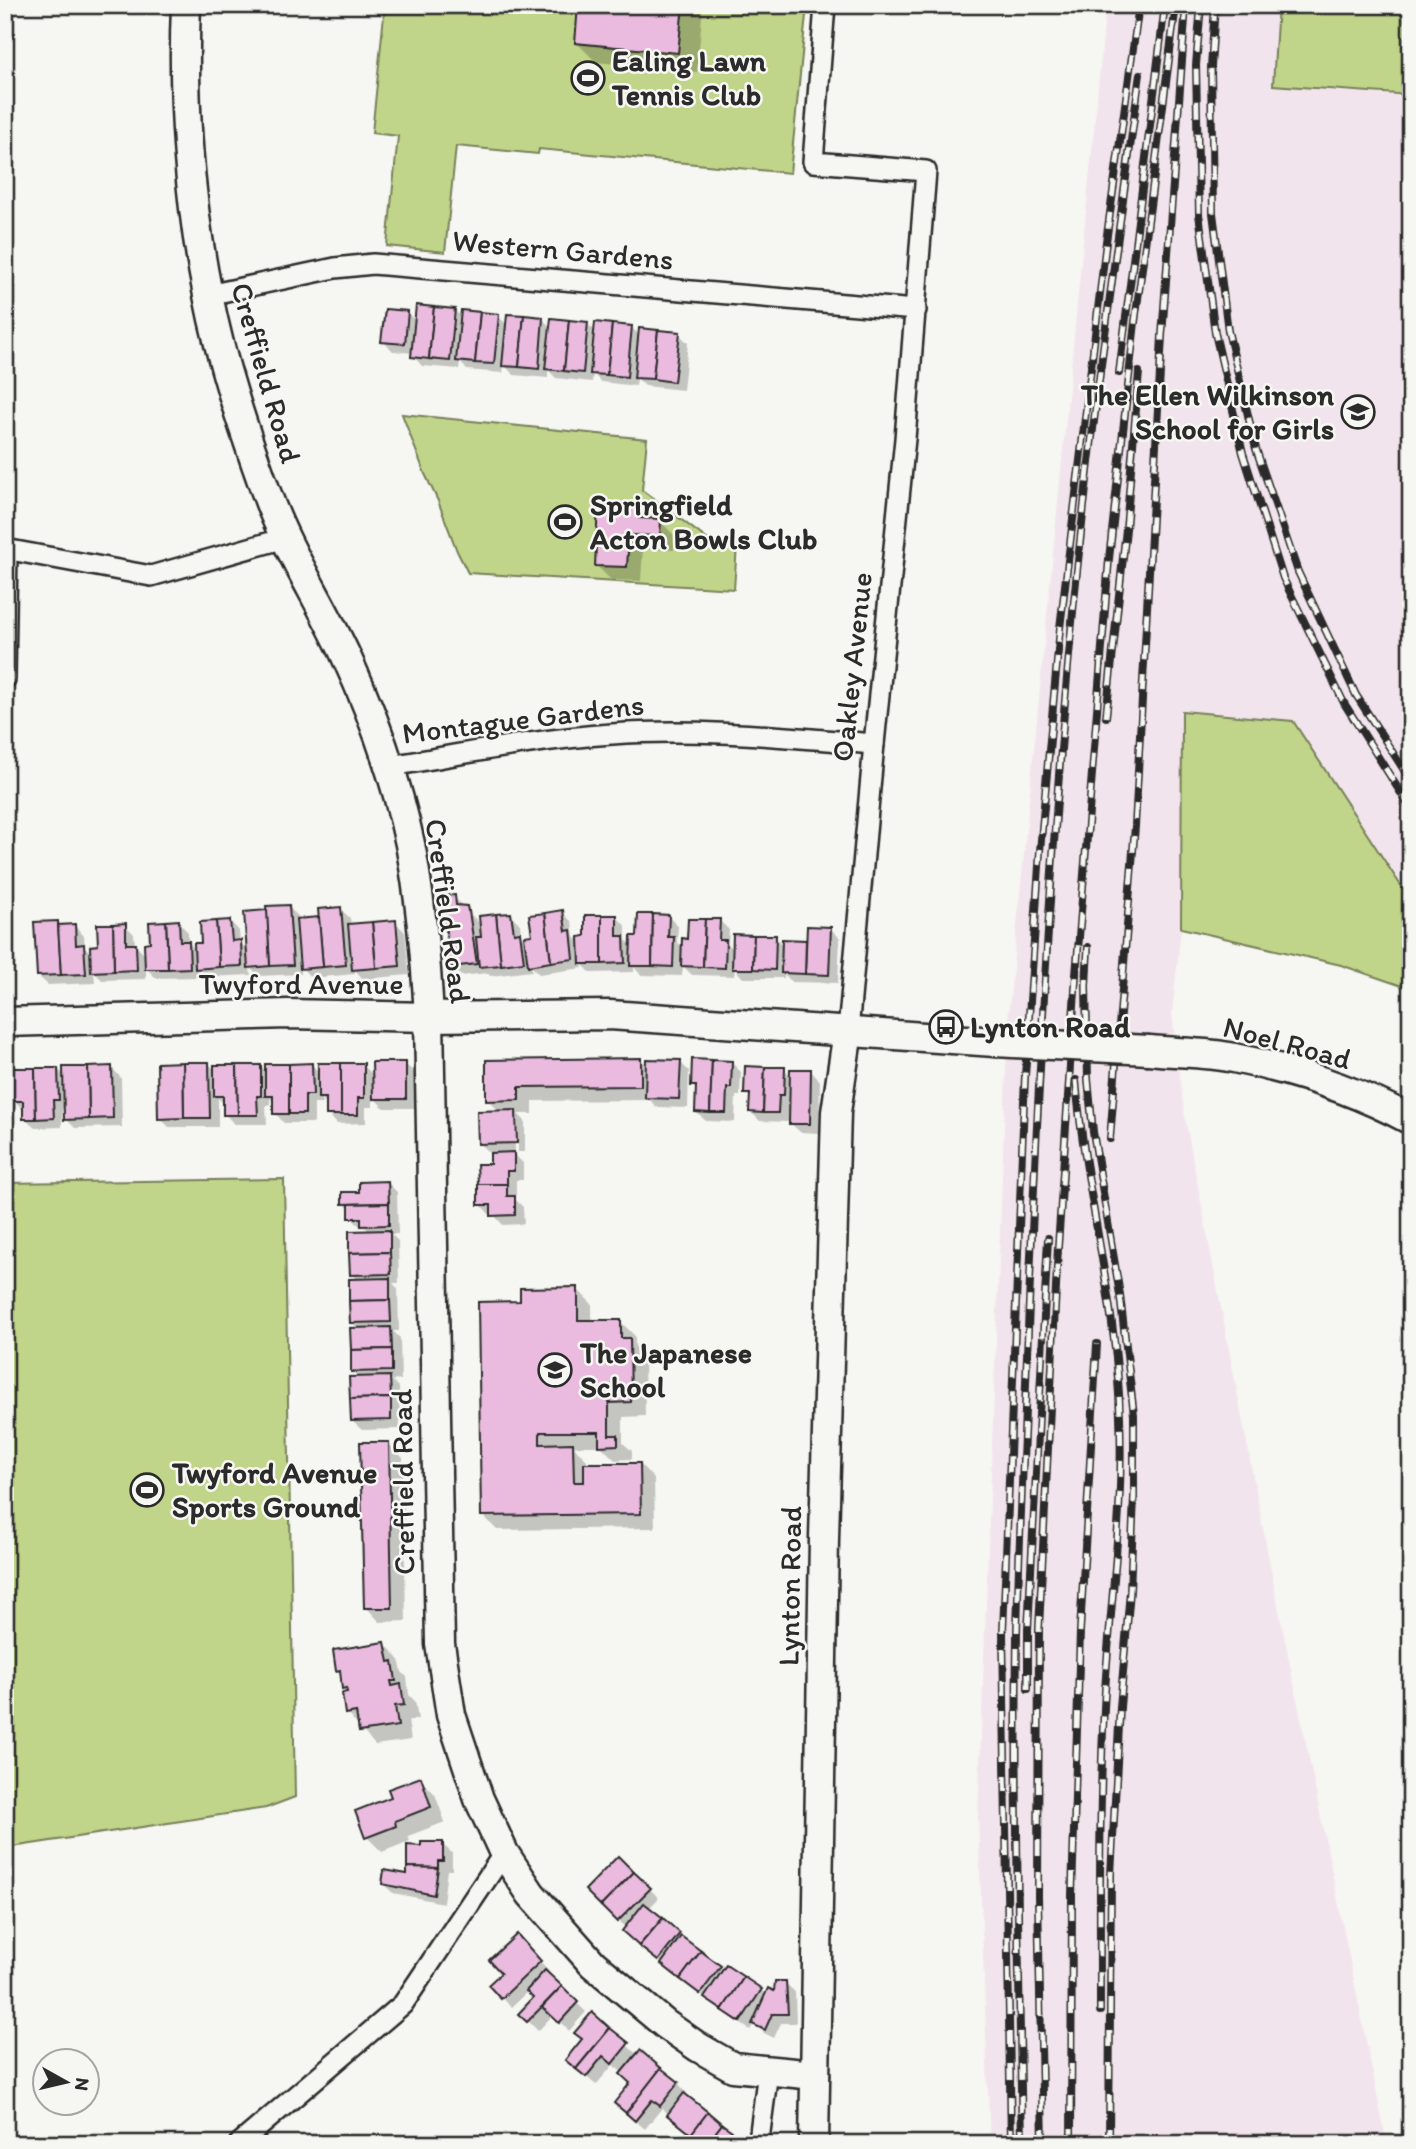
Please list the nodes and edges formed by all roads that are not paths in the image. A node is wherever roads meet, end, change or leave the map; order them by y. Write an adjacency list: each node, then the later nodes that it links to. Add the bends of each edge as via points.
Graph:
1 (186, 5): 3 (street, Creffield Road, via 191,187)
2 (825, 5): 4 (street, Oakley Avenue, via 813,162 926,171)
3 (208, 295): 4 (street, Western Gardens, via 373,264); 5 (street, Creffield Road, via 235,402)
4 (916, 310): 8 (street, Oakley Avenue)
5 (285, 538): 6 (street, via 151,576); 9 (street, Creffield Road, via 345,653)
6 (6, 550): 7 (street)
7 (5, 679)
8 (874, 744): 9 (street, Montague Gardens, via 636,732 574,737); 12 (street, Oakley Avenue)
9 (390, 766): 10 (street, Creffield Road, via 410,844)
10 (429, 1017): 11 (street, Twyford Avenue, via 288,1014); 12 (street, Twyford Avenue, via 610,1014); 14 (street, Creffield Road, via 440,1644 451,1715 479,1799)
11 (5, 1022)
12 (848, 1031): 13 (street, Noel Road, bridge, via 1233,1057 1298,1074); 16 (street, Lynton Road, via 836,1112)
13 (1411, 1120)
14 (504, 1853): 15 (street, Creffield Road, via 531,1894 593,1964 665,2024 733,2067); 17 (street, via 402,2004)
15 (768, 2071): 16 (street, Creffield Road); 18 (street)
16 (815, 2075): 19 (street, Lynton Road)
17 (239, 2144)
18 (756, 2144)
19 (814, 2144)

